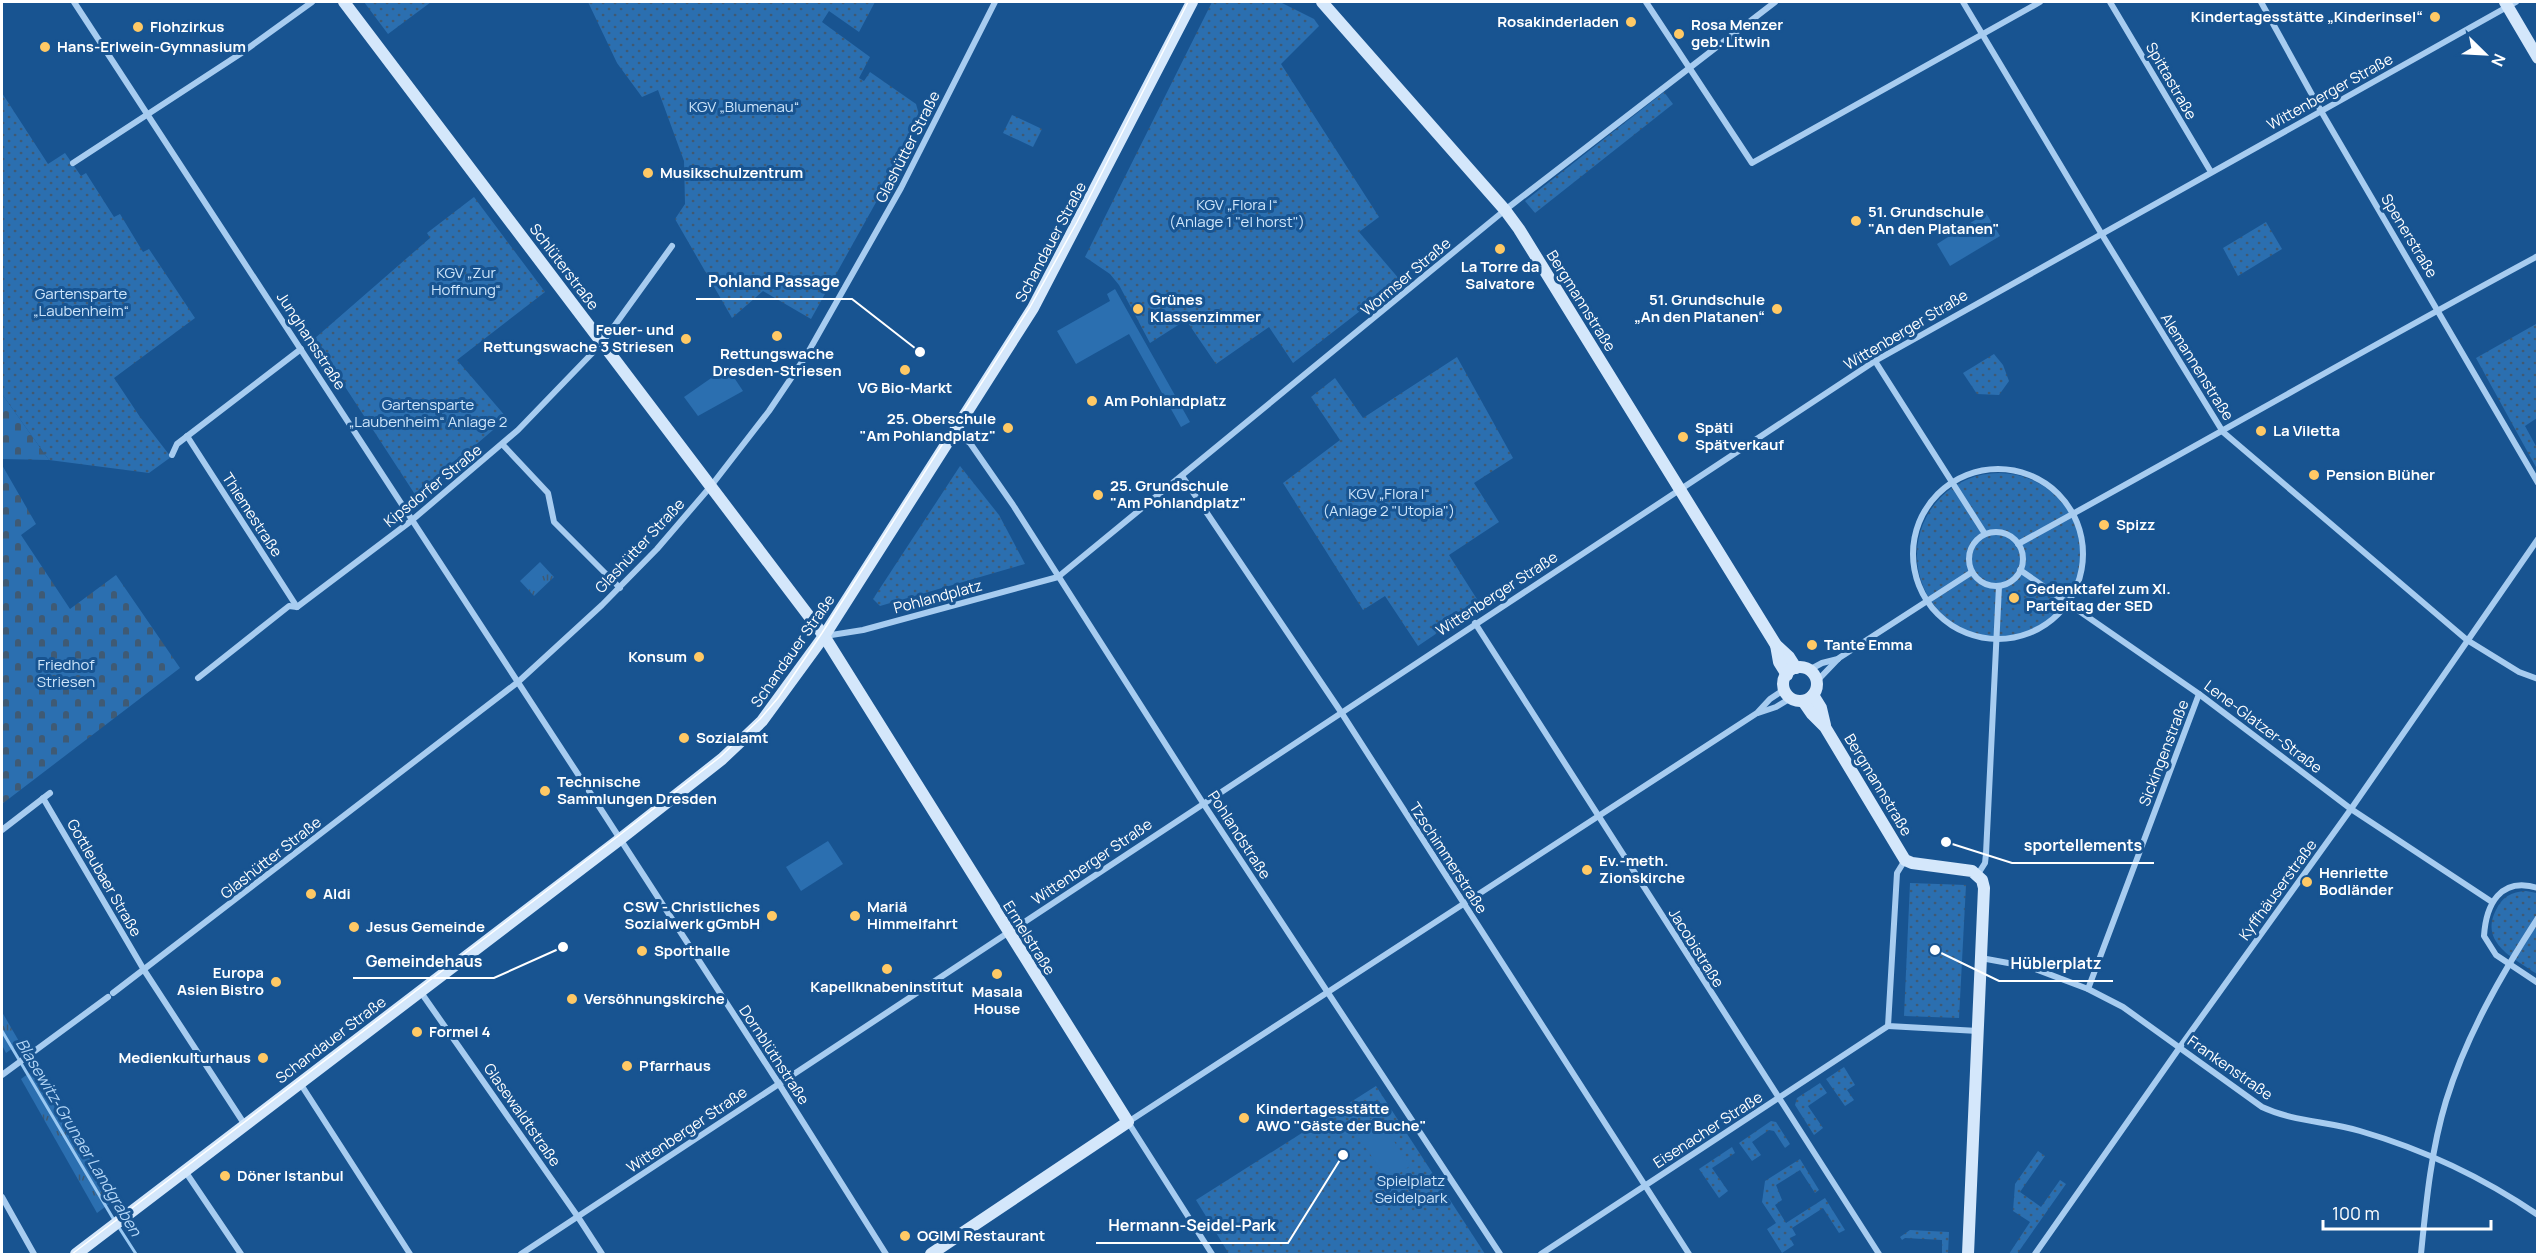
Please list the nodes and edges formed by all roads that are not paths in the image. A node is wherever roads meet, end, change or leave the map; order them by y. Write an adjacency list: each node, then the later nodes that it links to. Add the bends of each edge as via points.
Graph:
1 (74, 2): 18 (street, Junghansstraße)
2 (312, 2): 18 (street)
3 (344, 2): 26 (street, Schlüterstraße)
4 (995, 2): 37 (street, Glashütter Straße, via 901,188 806,356)
5 (1192, 2): 29 (street, Schandauer Straße, via 1054,270)
6 (1322, 2): 21 (street, Bergmannstraße)
7 (1646, 2): 16 (street)
8 (1775, 2): 16 (street, Wormser Straße)
9 (1963, 2): 14 (street, Alemannenstraße)
10 (2040, 2): 14 (street)
11 (2110, 2): 20 (street, Spittastraße)
12 (2261, 2): 17 (street, Spenerstraße)
13 (2509, 3): 15 (street); 17 (street, Wittenberger Straße)
14 (1982, 34): 16 (street, via 1752,163); 22 (street, Alemannenstraße)
15 (2538, 58)
16 (1689, 67): 21 (street, Wormser Straße)
17 (2321, 111): 20 (street, Wittenberger Straße); 25 (street, Spenerstraße)
18 (148, 114): 19 (street); 27 (street, Junghansstraße)
19 (73, 163)
20 (2211, 172): 22 (street, Wittenberger Straße)
21 (1505, 210): 34 (street, Wormser Straße); 38 (street, Bergmannstraße)
22 (2101, 233): 28 (street, Wittenberger Straße); 30 (street, Alemannenstraße)
23 (672, 246): 26 (street, Kipsdorfer Straße)
24 (2538, 256): 25 (street)
25 (2438, 309): 30 (street); 35 (street, Spenerstraße)
26 (602, 343): 32 (street, Kipsdorfer Straße); 37 (street, Schlüterstraße)
27 (301, 349): 31 (street); 40 (street, Junghansstraße)
28 (1875, 361): 36 (street); 38 (street, Wittenberger Straße)
29 (954, 432): 46 (street, Pohlandstraße, via 970,443); 53 (street, Schandauer Straße)
30 (2223, 432): 39 (street); 55 (street, Alemannenstraße)
31 (187, 436): 33 (street); 51 (street, Thiemestraße)
32 (503, 445): 40 (street, Kipsdorfer Straße); 48 (street, via 548,493 554,522)
33 (171, 455)
34 (1182, 476): 46 (street, Wormser Straße); 64 (street, Tzschimmerstraße)
35 (2538, 483)
36 (1951, 484): 39 (street, via 1989,470 2022,472 2050,486); 41 (street); 49 (street, via 1930,504 1916,531 1914,564)
37 (711, 486): 48 (street, Glashütter Straße); 53 (street, Schlüterstraße)
38 (1679, 488): 52 (street, Wittenberger Straße); 57 (street, Bergmannstraße, via 1776,645 1789,657)
39 (2074, 514): 43 (street); 50 (street, via 2084,560)
40 (411, 521): 51 (street, Kipsdorfer Straße); 61 (street, Junghansstraße)
41 (1985, 534): 43 (street, via 2007,534); 45 (street, via 1977,539 1969,554)
42 (2538, 538): 55 (street, Kyffhäuserstraße)
43 (2018, 544): 44 (street, via 2023,559)
44 (2020, 570): 47 (street, via 2015,578); 50 (street, Lene-Glatzer-Straße)
45 (1972, 572): 47 (street, via 1983,583); 49 (street)
46 (1058, 577): 53 (street, Pohlandplatz, via 863,630); 66 (street, Pohlandstraße)
47 (1999, 586): 54 (street)
48 (620, 588): 61 (street, Glashütter Straße)
49 (1926, 602): 54 (street, via 1945,622 1962,632); 56 (street)
50 (2068, 604): 54 (street, via 2056,618 2028,635); 62 (street, Lene-Glatzer-Straße)
51 (297, 607): 59 (street, Kipsdorfer Straße, via 290,606)
52 (1475, 623): 64 (street, Wittenberger Straße); 68 (street, Jacobistraße)
53 (824, 636): 70 (street, Schandauer Straße, via 780,700 740,744); 77 (street, Ermelstraße)
54 (1996, 640): 72 (street, via 1986,854)
55 (2468, 640): 60 (street, Alemannenstraße, via 2519,672); 67 (street, Kyffhäuserstraße)
56 (1839, 658): 58 (street); 58 (street, via 1822,663)
57 (1791, 671): 58 (street); 63 (street, via 1784,680)
58 (1813, 676): 63 (street, via 1816,689)
59 (198, 678)
60 (2538, 679)
61 (518, 682): 70 (street, Junghansstraße); 80 (street, Glashütter Straße)
62 (2199, 694): 67 (street, Lene-Glatzer-Straße); 82 (street, Sickingenstraße)
63 (1798, 696): 65 (street); 65 (street, via 1770,699); 71 (street, Bergmannstraße, via 1825,727)
64 (1341, 712): 66 (street, Wittenberger Straße); 75 (street, Tzschimmerstraße)
65 (1757, 713): 68 (street)
66 (1203, 803): 77 (street, Wittenberger Straße); 84 (street, Pohlandstraße)
67 (2351, 809): 74 (street, Lene-Glatzer-Straße); 87 (street, Kyffhäuserstraße)
68 (1599, 816): 75 (street); 91 (street, Jacobistraße)
69 (2, 830): 80 (street, Gottleubaer Straße, via 46,796)
70 (619, 840): 83 (street, Schandauer Straße); 90 (street, Dornblüthstraße)
71 (1905, 860): 72 (street); 85 (street, via 1897,873)
72 (1978, 874): 78 (street, via 1984,888)
73 (2538, 888): 74 (street, via 2511,886)
74 (2492, 902): 79 (street, via 2484,936 2496,955)
75 (1463, 904): 84 (street); 96 (street, Tzschimmerstraße)
76 (2538, 918): 79 (street)
77 (1008, 932): 90 (street, Wittenberger Straße); 92 (street, Ermelstraße)
78 (1981, 958): 82 (street, Frankenstraße, via 2030,967); 86 (street)
79 (2508, 963): 81 (street); 94 (street, via 2473,1032 2446,1102)
80 (144, 970): 88 (street, Glashütter Straße); 93 (street, Gottleubaer Straße)
81 (2538, 983)
82 (2088, 988): 87 (street, Frankenstraße)
83 (420, 991): 89 (street, Schandauer Straße); 99 (street, Glasewaldtstraße)
84 (1327, 992): 92 (street); 109 (street, Pohlandstraße)
85 (1888, 1026): 86 (street); 91 (street, Eisenacher Straße)
86 (1978, 1031): 113 (street)
87 (2180, 1047): 94 (street, Frankenstraße, via 2262,1107 2283,1116 2358,1131); 114 (street, Kyffhäuserstraße)
88 (2, 1075)
89 (300, 1083): 93 (street, Schandauer Straße); 103 (street)
90 (779, 1084): 99 (street, Wittenberger Straße); 106 (street, Dornblüthstraße)
91 (1777, 1098): 96 (street, Eisenacher Straße); 112 (street, Jacobistraße)
92 (1128, 1122): 107 (street); 108 (street, Ermelstraße)
93 (245, 1125): 95 (street, Schandauer Straße)
94 (2434, 1157): 98 (street, Frankenstraße); 115 (street)
95 (185, 1171): 101 (street, Schandauer Straße); 102 (street)
96 (1646, 1186): 110 (street, Eisenacher Straße); 111 (street, Tzschimmerstraße)
97 (2, 1197): 100 (street)
98 (2538, 1215)
99 (578, 1216): 104 (street, Wittenberger Straße); 105 (street, Glasewaldtstraße)
100 (34, 1254)
101 (76, 1254)
102 (241, 1254)
103 (410, 1254)
104 (521, 1254)
105 (602, 1254)
106 (886, 1254)
107 (931, 1254)
108 (1212, 1254)
109 (1500, 1254)
110 (1541, 1254)
111 (1689, 1254)
112 (1879, 1254)
113 (1968, 1254)
114 (2035, 1254)
115 (2421, 1254)

